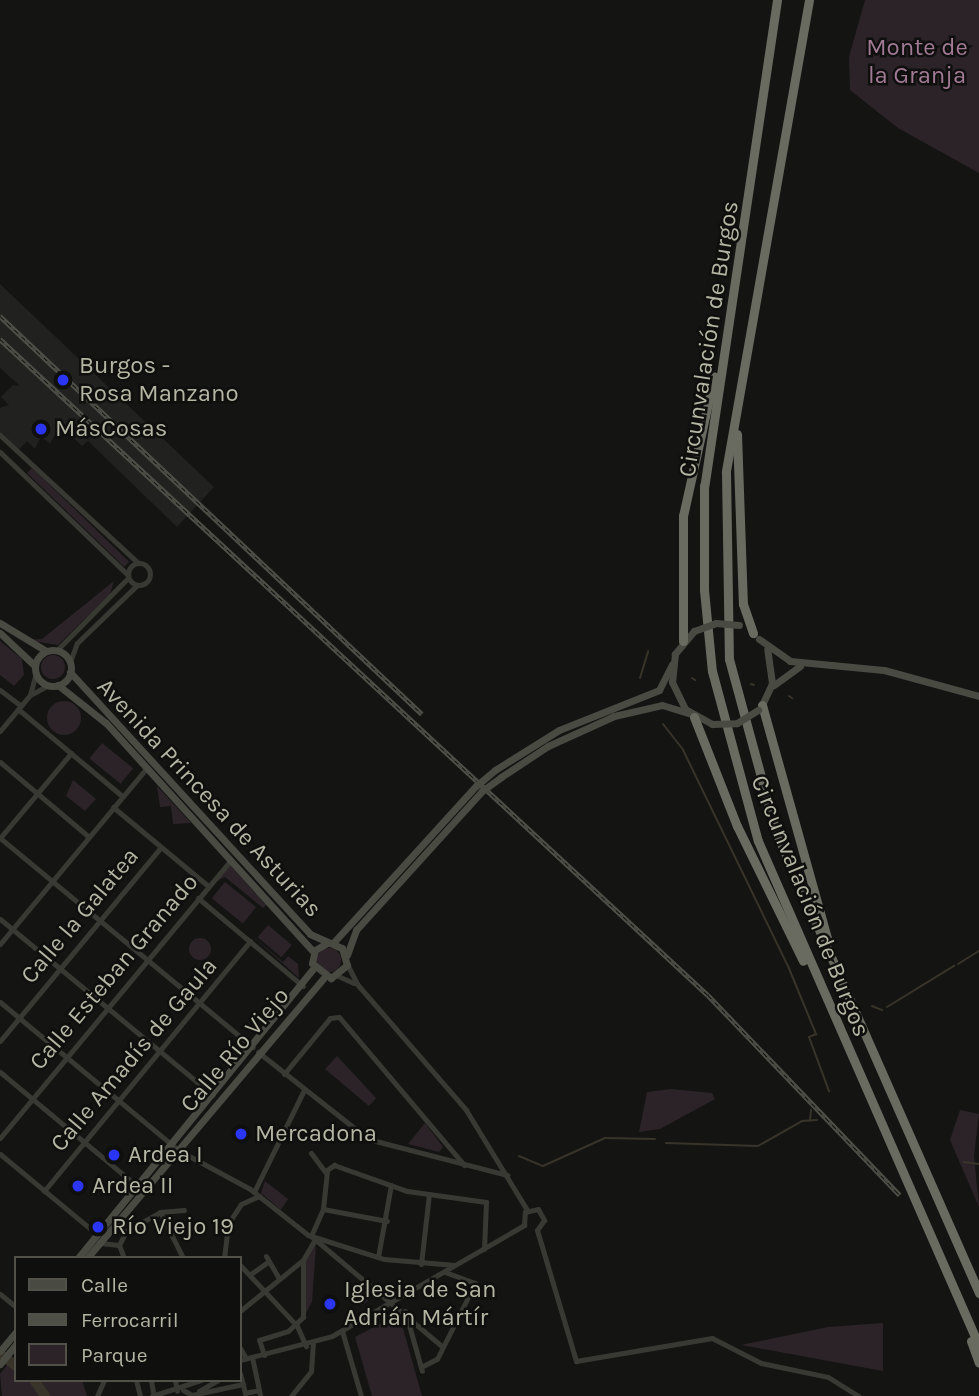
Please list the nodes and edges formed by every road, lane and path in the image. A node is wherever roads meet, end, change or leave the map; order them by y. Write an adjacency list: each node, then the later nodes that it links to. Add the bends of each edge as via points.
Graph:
1 (778, 0): 4 (highway, Circunvalación de Burgos)
2 (809, 0): 3 (highway, Circunvalación de Burgos)
3 (766, 255): 12 (highway, via 735,459 743,604); 65 (highway, Circunvalación de Burgos, via 726,472 729,659 776,832)
4 (729, 324): 13 (highway, via 685,502); 72 (highway, Circunvalación de Burgos, via 704,486 704,590 717,699 758,841)
5 (0, 435): 7 (street)
6 (0, 452): 8 (street)
7 (137, 562): 8 (street); 9 (street, via 150,573)
8 (128, 577): 9 (street); 14 (street)
9 (137, 585): 16 (street)
10 (0, 623): 15 (main road)
11 (0, 633): 19 (main road)
12 (756, 636): 13 (main road, bridge, via 739,625 716,623 694,631); 18 (main road, via 779,657); 24 (main road, via 771,659)
13 (683, 641): 17 (main road)
14 (57, 650): 15 (main road); 16 (main road)
15 (47, 651): 19 (main road)
16 (70, 658): 20 (main road)
17 (672, 664): 29 (main road, via 673,688); 34 (main road, via 659,690 559,730)
18 (804, 664): 24 (main road, via 783,673); 26 (main road, via 884,670)
19 (36, 670): 21 (main road); 25 (street)
20 (70, 672): 22 (main road); 50 (main road, Avenida Princesa de Asturias, via 310,934)
21 (49, 685): 22 (main road); 25 (street)
22 (58, 685): 52 (main road, Avenida Princesa de Asturias, via 106,723)
23 (0, 690): 27 (street)
24 (770, 691): 28 (main road)
25 (30, 695): 27 (street)
26 (979, 696)
27 (19, 708): 30 (street); 31 (street)
28 (760, 708): 29 (main road, bridge, via 737,723 712,724); 65 (highway, via 808,884)
29 (692, 715): 34 (main road, via 662,705 614,716); 72 (highway, via 751,857)
30 (0, 732)
31 (71, 753): 36 (street); 37 (street)
32 (0, 762): 36 (street)
33 (145, 770): 37 (street)
34 (498, 773): 35 (main road, bridge)
35 (479, 788): 50 (main road); 54 (main road, via 362,923)
36 (37, 793): 39 (street); 40 (street)
37 (122, 796): 38 (street)
38 (113, 807): 39 (street); 41 (street)
39 (89, 837): 43 (street)
40 (0, 838): 43 (street)
41 (161, 847): 44 (street); 47 (street, Calle la Galatea)
42 (229, 862): 44 (street, Calle Esteban Granado)
43 (52, 881): 47 (street); 48 (street)
44 (208, 886): 45 (street, Calle Esteban Granado)
45 (198, 898): 49 (street); 53 (street, Calle Esteban Granado)
46 (0, 919): 48 (street)
47 (100, 920): 53 (street); 55 (street, Calle la Galatea)
48 (12, 929): 51 (street); 55 (street)
49 (250, 941): 60 (street); 62 (street, Calle Amadís de Gaula)
50 (330, 943): 52 (main road); 54 (main road)
51 (0, 944)
52 (314, 952): 56 (main road)
53 (147, 960): 62 (street); 63 (street, Calle Esteban Granado)
54 (347, 960): 57 (main road); 59 (street)
55 (60, 969): 63 (street); 64 (street, Calle la Galatea)
56 (313, 969): 58 (main road); 60 (main road, Calle Río Viejo)
57 (338, 976): 58 (main road); 59 (street)
58 (324, 978): 67 (main road, Calle Río Viejo)
59 (357, 984): 82 (street, via 445,1083)
60 (303, 986): 67 (main road, Calle Río Viejo)
61 (0, 1002): 64 (street)
62 (200, 1003): 67 (street); 68 (street, Calle Amadís de Gaula)
63 (107, 1008): 68 (street); 69 (street, Calle Esteban Granado)
64 (19, 1018): 66 (street, Calle la Galatea); 69 (street)
65 (867, 1037): 121 (highway, Circunvalación de Burgos)
66 (0, 1041)
67 (255, 1049): 71 (street); 74 (main road, Calle Río Viejo); 79 (main road, Calle Río Viejo)
68 (160, 1051): 74 (street); 76 (street, Calle Amadís de Gaula)
69 (66, 1057): 75 (street, Calle Esteban Granado); 76 (street)
70 (0, 1072): 75 (street)
71 (284, 1074): 73 (street); 83 (street, via 330,1018 339,1017)
72 (858, 1076): 103 (highway, Circunvalación de Burgos)
73 (304, 1090): 83 (street, via 368,1139); 90 (street)
74 (212, 1095): 79 (main road, Calle Río Viejo)
75 (32, 1099): 77 (street, Calle Esteban Granado); 78 (street)
76 (119, 1101): 78 (street, Calle Amadís de Gaula); 79 (street)
77 (0, 1138)
78 (84, 1142): 88 (street); 89 (street, Calle Amadís de Gaula)
79 (175, 1147): 88 (main road, Calle Río Viejo); 90 (street); 97 (main road, Calle Río Viejo)
80 (311, 1153): 85 (street)
81 (0, 1154): 89 (street)
82 (497, 1157): 84 (street); 86 (street)
83 (464, 1165): 84 (street)
84 (487, 1170): 86 (street)
85 (326, 1173): 87 (street, via 330,1166); 92 (street)
86 (507, 1175): 94 (street)
87 (391, 1185): 91 (street); 96 (street)
88 (137, 1186): 107 (main road, Calle Río Viejo)
89 (44, 1191): 99 (street)
90 (256, 1194): 102 (street); 111 (street, via 241,1204 228,1224)
91 (429, 1194): 106 (street, via 488,1203); 114 (street)
92 (323, 1209): 96 (street); 102 (street)
93 (184, 1210): 95 (street)
94 (527, 1210): 98 (street); 100 (street, via 543,1214)
95 (160, 1212): 101 (street); 110 (street)
96 (387, 1221): 112 (street)
97 (115, 1224): 101 (street); 104 (main road, Calle Río Viejo)
98 (524, 1225): 100 (street); 106 (street)
99 (93, 1230)
100 (537, 1230): 153 (street, via 576,1361 712,1338 761,1363 828,1377)
101 (126, 1231): 105 (street)
102 (313, 1238): 112 (street); 113 (street); 123 (street)
103 (929, 1238): 132 (highway, Circunvalación de Burgos); 137 (highway)
104 (100, 1242): 105 (street); 108 (main road, Calle Río Viejo)
105 (119, 1245): 109 (street)
106 (484, 1249): 115 (street)
107 (80, 1256)
108 (89, 1256)
109 (123, 1256)
110 (182, 1256)
111 (224, 1256)
112 (378, 1257): 114 (street)
113 (303, 1260): 119 (street); 127 (street, via 303,1317)
114 (421, 1264): 115 (street)
115 (455, 1265): 117 (street)
116 (242, 1267): 118 (street)
117 (444, 1272): 123 (street); 133 (street, via 474,1279)
118 (252, 1273): 119 (street, via 267,1259); 120 (street)
119 (278, 1277): 120 (street)
120 (262, 1288): 125 (street); 127 (street)
121 (979, 1293)
122 (0, 1294): 124 (street)
123 (395, 1301): 126 (street); 128 (street)
124 (14, 1305)
125 (242, 1309)
126 (405, 1311): 133 (street); 133 (street, via 422,1369 434,1363)
127 (297, 1326): 131 (street); 135 (street, via 260,1340)
128 (342, 1331): 130 (street); 152 (street)
129 (14, 1338): 134 (main road); 138 (main road)
130 (313, 1344): 131 (street); 150 (street, via 311,1371)
131 (306, 1346): 135 (street)
132 (979, 1346)
133 (443, 1348)
134 (0, 1351)
135 (264, 1355): 136 (street)
136 (246, 1358): 147 (street)
137 (979, 1363)
138 (0, 1364)
139 (242, 1380): 144 (street)
140 (93, 1382): 145 (street)
141 (102, 1382): 145 (street)
142 (198, 1382): 146 (street)
143 (215, 1382): 149 (street)
144 (243, 1384): 147 (street, via 245,1393); 149 (street)
145 (96, 1388): 151 (street)
146 (181, 1392): 148 (street); 149 (street)
147 (259, 1393)
148 (153, 1394)
149 (192, 1395)
150 (295, 1395)
151 (97, 1396)
152 (361, 1396)
153 (859, 1396)

